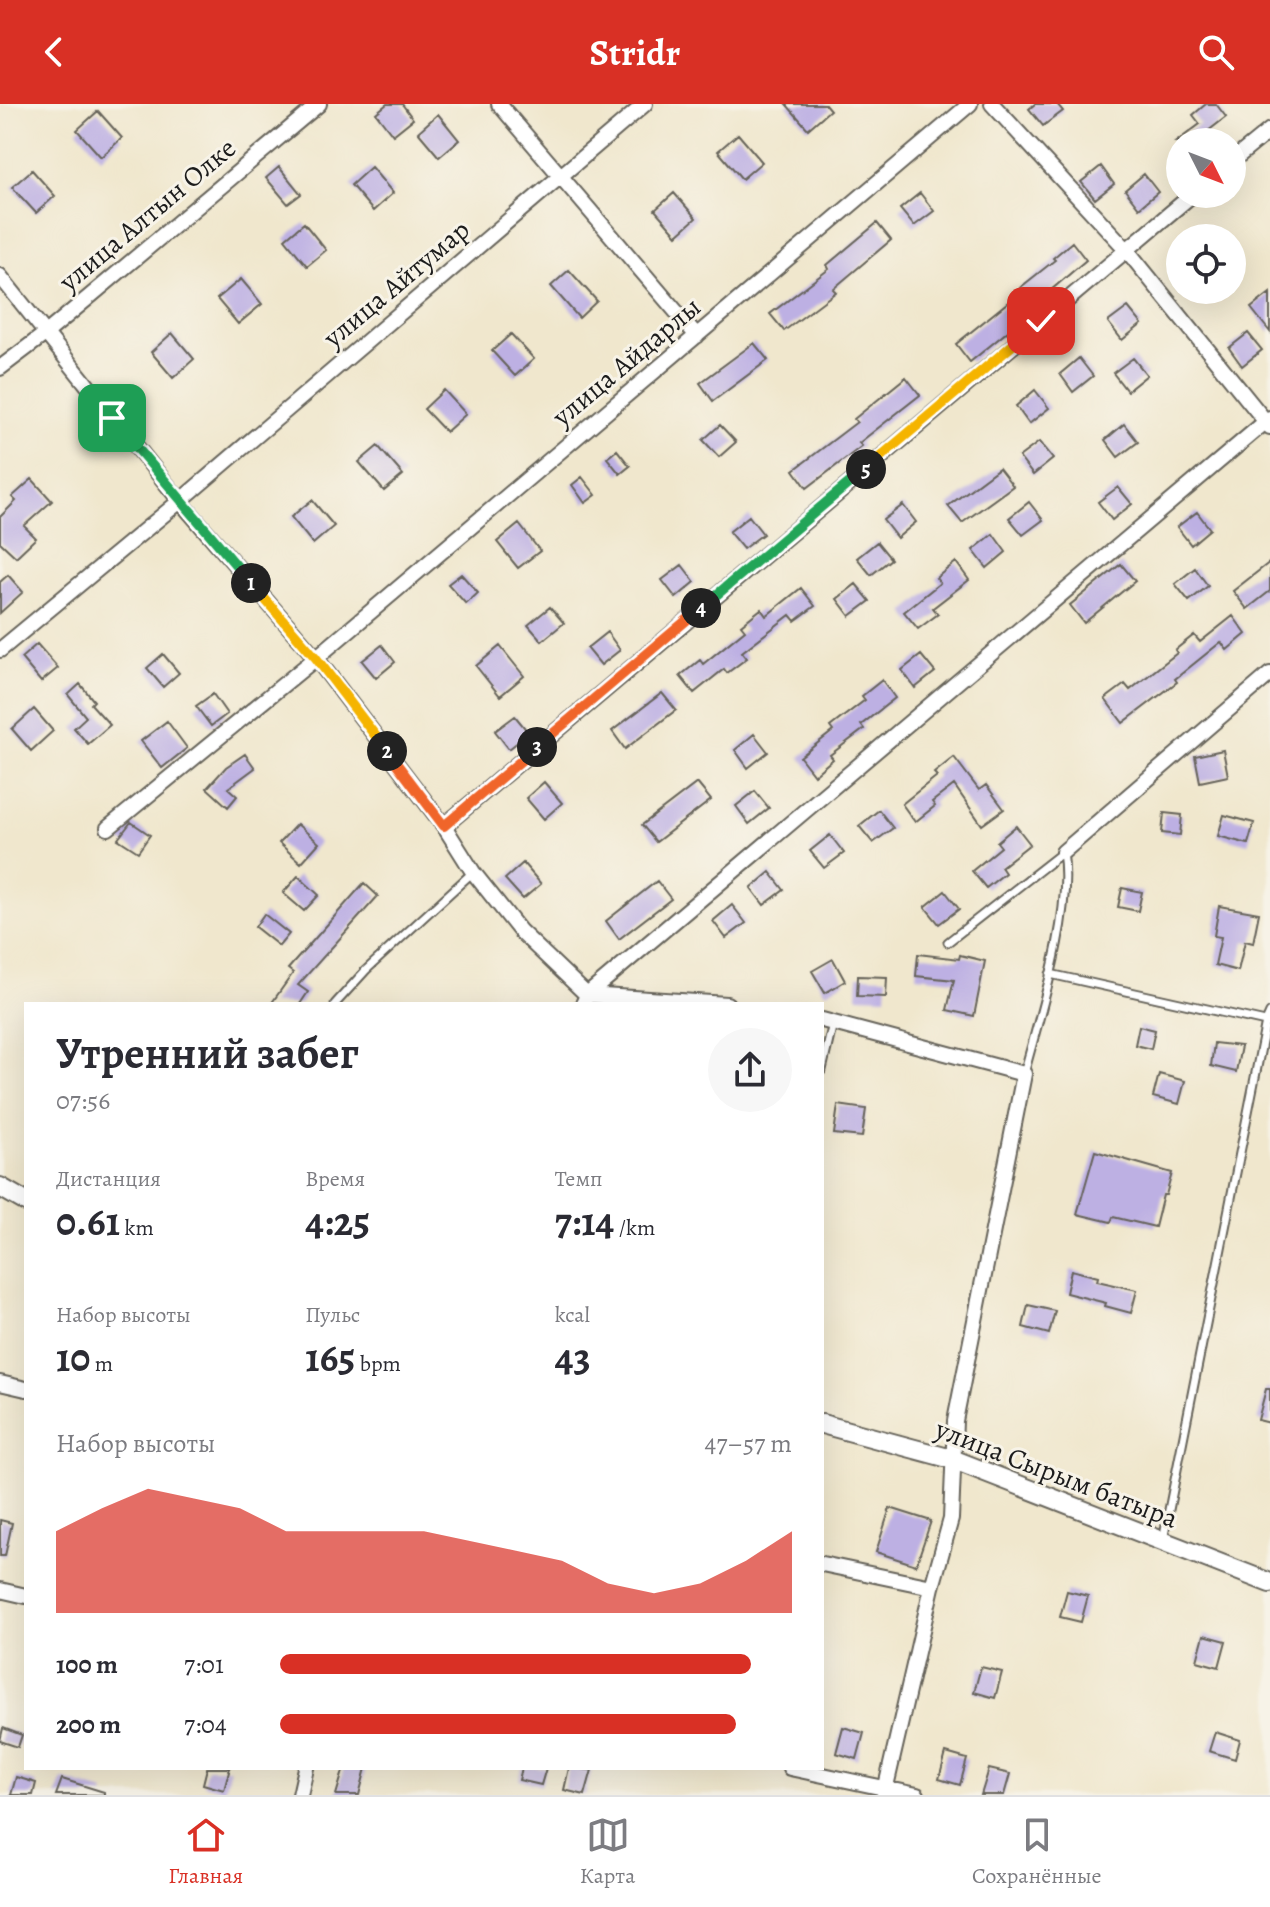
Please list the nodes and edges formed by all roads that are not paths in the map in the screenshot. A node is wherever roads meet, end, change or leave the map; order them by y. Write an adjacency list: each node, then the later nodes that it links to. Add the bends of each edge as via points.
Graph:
1 (319, 104): 12 (street, улица Алтын Олке)
2 (499, 104): 8 (street)
3 (645, 104): 8 (street, улица Айтумар)
4 (970, 104): 13 (street, улица Айдарлы)
5 (992, 104): 10 (street)
6 (1270, 130): 7 (street)
7 (1246, 150)
8 (561, 176): 13 (street); 16 (street, улица Айтумар)
9 (1176, 208): 10 (street)
10 (1126, 249): 15 (street); 20 (street)
11 (0, 276): 12 (street)
12 (45, 334): 14 (street, улица Алтын Олке); 16 (street)
13 (697, 336): 18 (street, улица Айдарлы)
14 (0, 368)
15 (1269, 423): 26 (street)
16 (180, 501): 17 (street, улица Айтумар); 18 (street)
17 (0, 650)
18 (316, 658): 20 (street); 21 (street, улица Айдарлы)
19 (1270, 674): 22 (street)
20 (444, 826): 23 (street)
21 (108, 828)
22 (1063, 852): 24 (lane); 25 (lane, via 1067,875)
23 (473, 872): 26 (street); 27 (lane)
24 (948, 942)
25 (1050, 974): 31 (lane); 33 (lane)
26 (585, 999): 28 (street)
27 (337, 1002)
28 (670, 1002)
29 (1270, 1013): 31 (lane)
30 (828, 1022): 32 (lane); 33 (street)
31 (1268, 1023): 40 (lane)
32 (824, 1054)
33 (1024, 1074): 39 (street, via 955,1421)
34 (0, 1187): 35 (street)
35 (24, 1201)
36 (0, 1383): 37 (street)
37 (24, 1389)
38 (824, 1425): 39 (street, улица Сырым батыра)
39 (952, 1459): 40 (street, улица Сырым батыра); 43 (street, via 951,1519)
40 (1162, 1542): 42 (street, улица Сырым батыра)
41 (824, 1564): 43 (street)
42 (1270, 1583)
43 (932, 1587): 48 (street)
44 (0, 1590): 45 (street)
45 (24, 1596)
46 (306, 1770): 49 (street)
47 (798, 1770): 48 (street)
48 (885, 1791): 50 (street)
49 (300, 1795)
50 (917, 1795)

